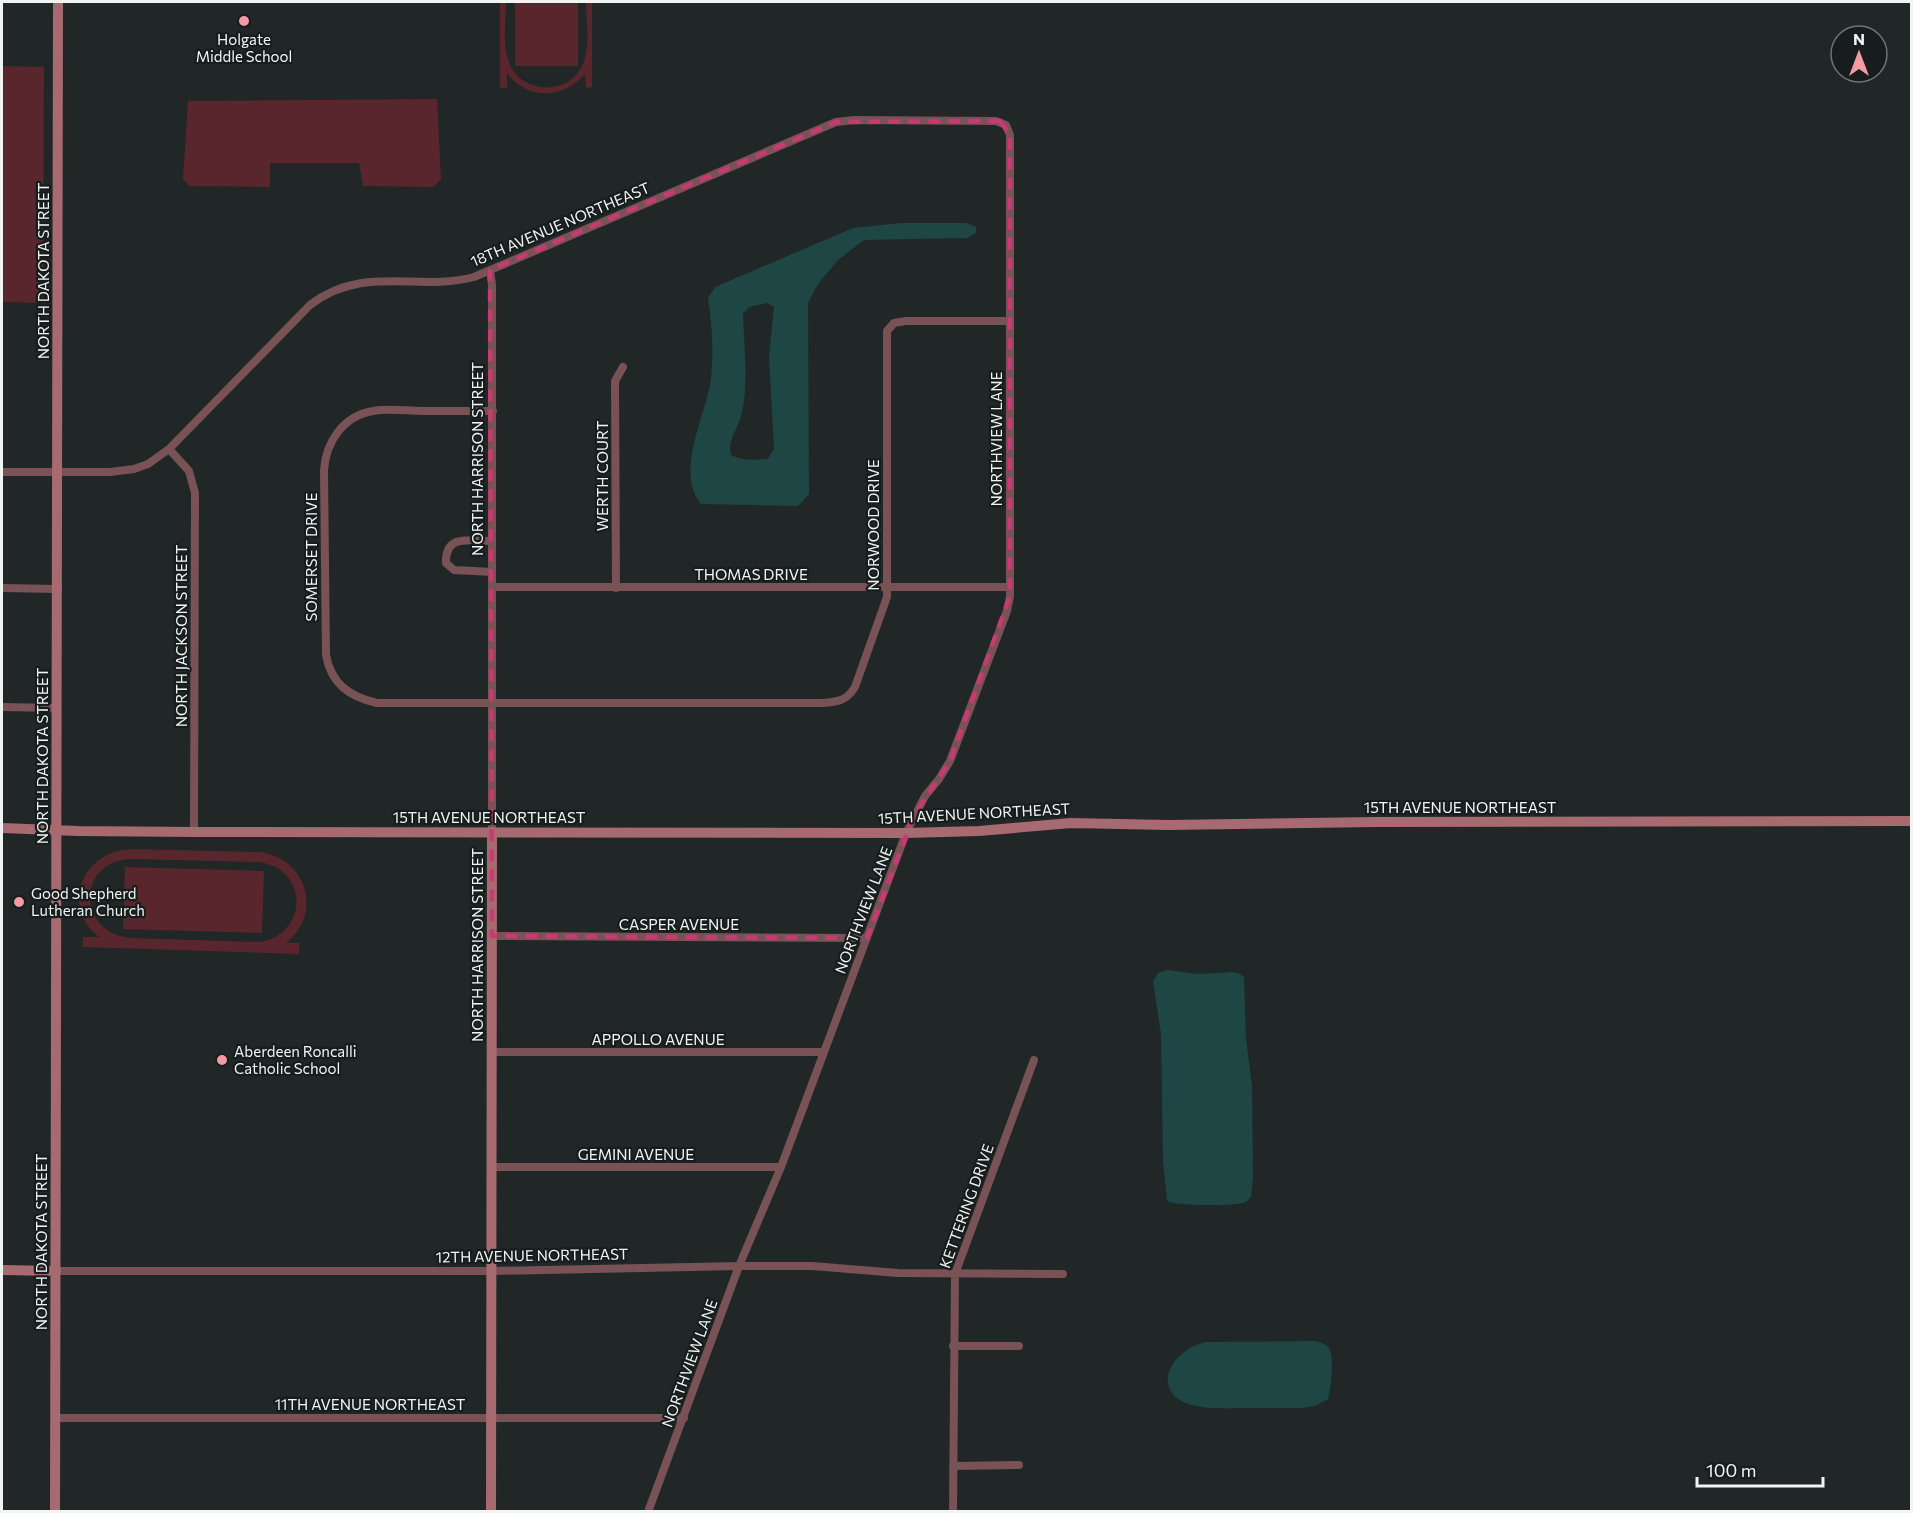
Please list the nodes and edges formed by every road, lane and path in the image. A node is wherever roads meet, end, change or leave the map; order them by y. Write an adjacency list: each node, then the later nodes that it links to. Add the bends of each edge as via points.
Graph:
1 (58, 2): 9 (street, NORTH DAKOTA STREET)
2 (1006, 125): 3 (street, 18TH AVENUE NORTHEAST, via 996,121 836,122); 4 (street, NORTHVIEW LANE, via 1010,135)
3 (490, 270): 6 (street, NORTH HARRISON STREET); 7 (street, 18TH AVENUE NORTHEAST, via 465,279 359,282 328,292 310,305)
4 (1009, 321): 13 (street, NORWOOD DRIVE, via 906,321 894,322 887,331); 14 (street, NORTHVIEW LANE)
5 (623, 367): 16 (street, WERTH COURT, via 615,381)
6 (493, 411): 10 (street, NORTH HARRISON STREET); 18 (street, SOMERSET DRIVE, via 382,410 361,414 344,424 333,438 324,470 326,655 335,680 354,696 377,703)
7 (169, 449): 9 (street, 18TH AVENUE NORTHEAST, via 134,469); 24 (street, NORTH JACKSON STREET, via 189,471 194,486)
8 (2, 471): 9 (street, 18TH AVENUE NORTHEAST)
9 (58, 472): 17 (street, NORTH DAKOTA STREET)
10 (492, 541): 11 (street, NORTH HARRISON STREET); 11 (street, via 459,541 450,544 446,552 446,563 454,570)
11 (492, 572): 12 (street, NORTH HARRISON STREET)
12 (492, 587): 16 (street, THOMAS DRIVE); 18 (street, NORTH HARRISON STREET)
13 (887, 587): 14 (street, THOMAS DRIVE); 16 (street, THOMAS DRIVE); 18 (street, NORWOOD DRIVE, via 885,605 855,687 841,701)
14 (1010, 587): 26 (street, NORTHVIEW LANE, via 1007,611 950,760)
15 (2, 588): 17 (street)
16 (616, 588)
17 (58, 589): 20 (street, NORTH DAKOTA STREET)
18 (492, 703): 25 (street, NORTH HARRISON STREET)
19 (2, 707): 20 (street)
20 (57, 708): 23 (street, NORTH DAKOTA STREET)
21 (1911, 821): 26 (street, 15TH AVENUE NORTHEAST, via 1071,823)
22 (2, 828): 23 (street, 15TH AVENUE NORTHEAST)
23 (57, 830): 24 (street, 15TH AVENUE NORTHEAST); 36 (street, NORTH DAKOTA STREET)
24 (194, 832): 25 (street, 15TH AVENUE NORTHEAST)
25 (492, 832): 26 (street, 15TH AVENUE NORTHEAST); 27 (street, NORTH HARRISON STREET)
26 (906, 833): 28 (street, NORTHVIEW LANE)
27 (492, 936): 28 (street, CASPER AVENUE); 29 (street, NORTH HARRISON STREET)
28 (867, 938): 30 (street, NORTHVIEW LANE)
29 (491, 1052): 30 (street, APPOLLO AVENUE); 32 (street, NORTH HARRISON STREET)
30 (824, 1052): 33 (street, NORTHVIEW LANE)
31 (1034, 1060): 38 (street, KETTERING DRIVE)
32 (491, 1167): 33 (street, GEMINI AVENUE); 37 (street, NORTH HARRISON STREET)
33 (781, 1167): 34 (street, NORTHVIEW LANE)
34 (739, 1266): 37 (street, 12TH AVENUE NORTHEAST); 38 (street, 12TH AVENUE NORTHEAST); 44 (street, NORTHVIEW LANE)
35 (2, 1270): 36 (street, 12TH AVENUE NORTHEAST)
36 (56, 1271): 37 (street, 12TH AVENUE NORTHEAST); 42 (street, NORTH DAKOTA STREET)
37 (491, 1271): 43 (street, NORTH HARRISON STREET)
38 (955, 1274): 39 (street, 12TH AVENUE NORTHEAST); 40 (street, KETTERING DRIVE)
39 (1063, 1274)
40 (953, 1346): 41 (street); 45 (street, KETTERING DRIVE)
41 (1019, 1346)
42 (56, 1418): 43 (street, 11TH AVENUE NORTHEAST); 47 (street, NORTH DAKOTA STREET)
43 (491, 1418): 44 (street, 11TH AVENUE NORTHEAST); 48 (street, NORTH HARRISON STREET)
44 (684, 1418): 49 (street, NORTHVIEW LANE)
45 (953, 1466): 46 (street); 50 (street, KETTERING DRIVE)
46 (1019, 1466)
47 (55, 1512)
48 (490, 1512)
49 (648, 1512)
50 (953, 1512)

